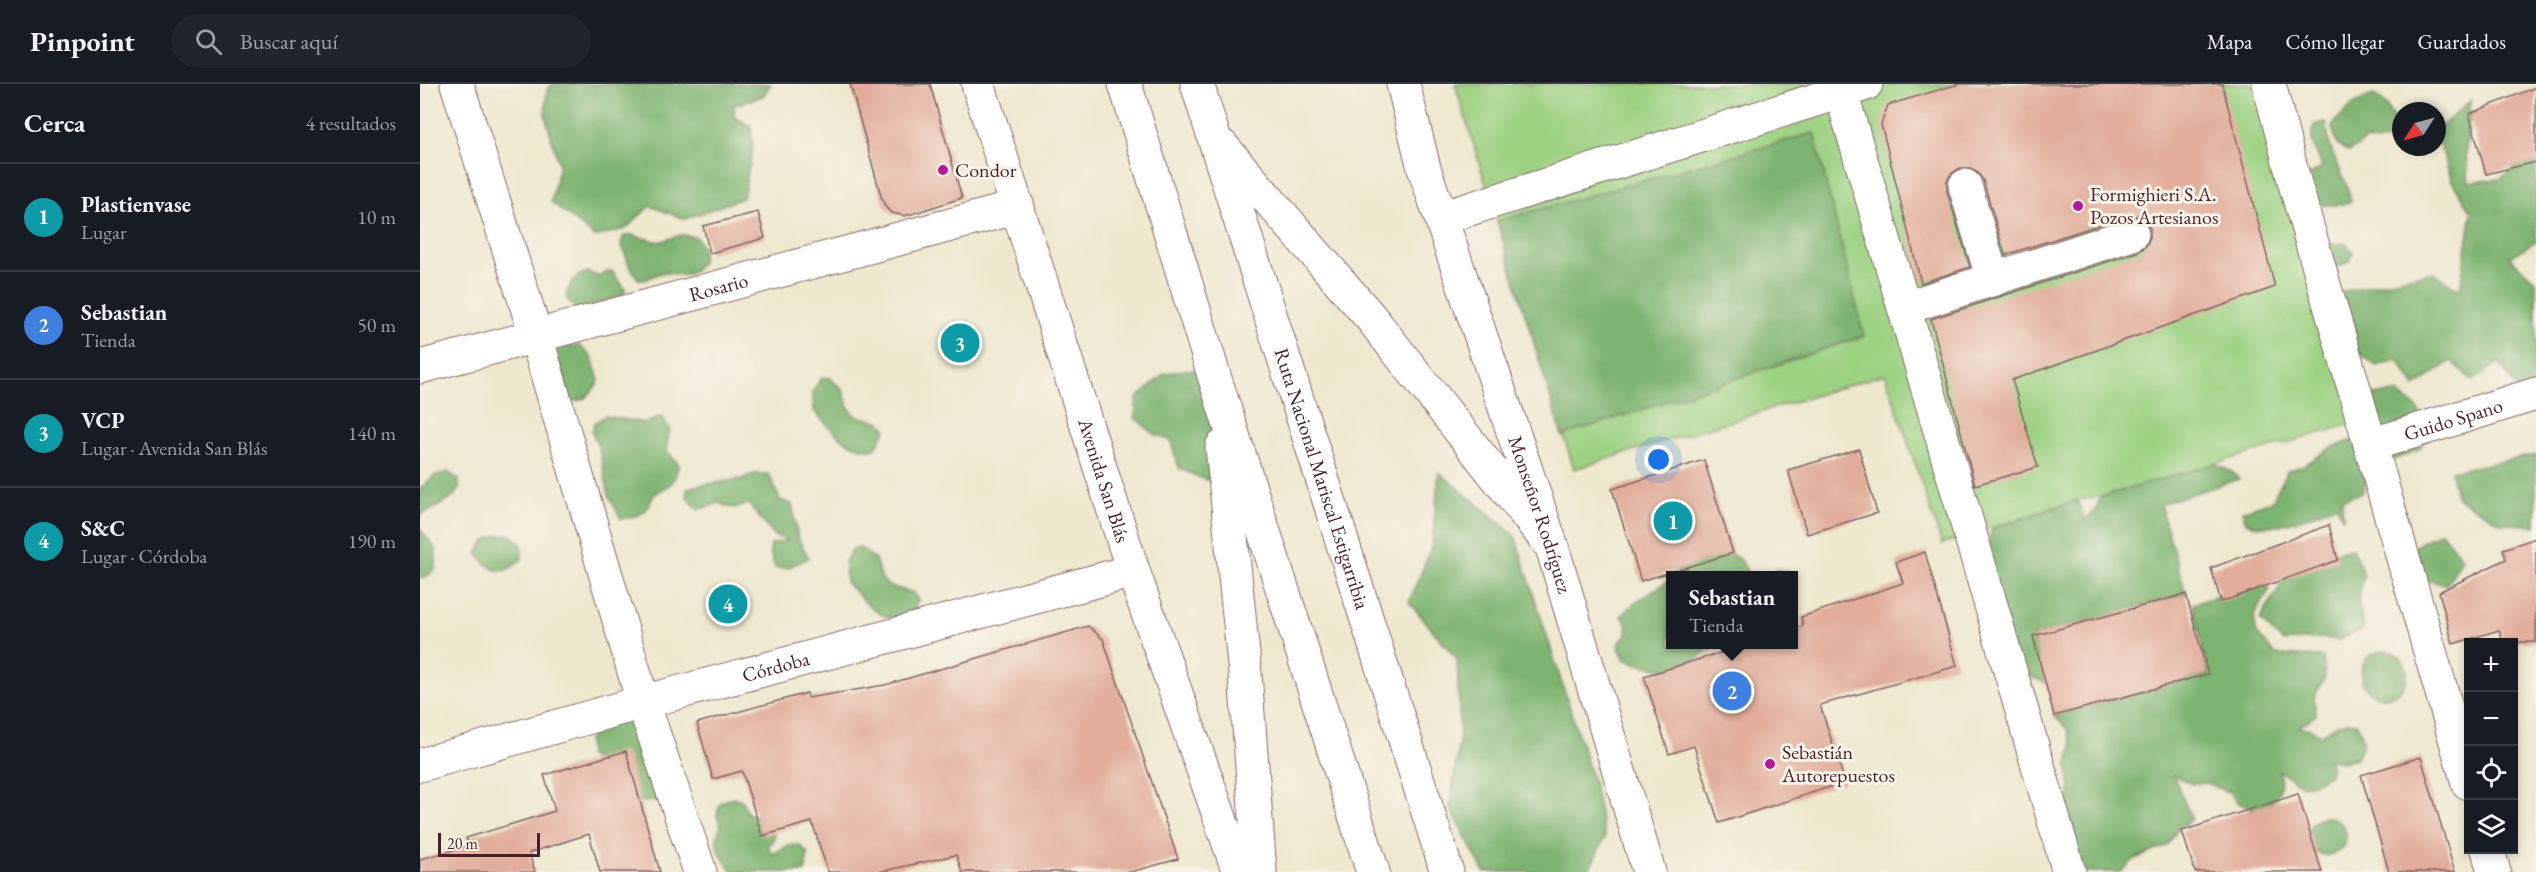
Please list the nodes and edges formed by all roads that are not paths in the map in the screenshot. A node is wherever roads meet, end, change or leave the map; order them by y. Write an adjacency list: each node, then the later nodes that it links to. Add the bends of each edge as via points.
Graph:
1 (457, 84): 17 (main road)
2 (978, 84): 12 (main road, Avenida San Blás)
3 (1125, 84): 19 (main road)
4 (1197, 84): 9 (main road, Ruta Nacional Mariscal Estigarribia)
5 (1391, 84): 10 (main road, Monseñor Rodríguez)
6 (1403, 84): 10 (main road, Monseñor Rodríguez)
7 (2269, 84): 21 (main road)
8 (1854, 88): 13 (main road); 16 (main road)
9 (1214, 137): 22 (main road, via 1372,319); 32 (main road, Ruta Nacional Mariscal Estigarribia)
10 (1422, 158): 13 (main road, Monseñor Rodríguez)
11 (1965, 186): 15 (main road)
12 (1018, 207): 17 (main road, Rosario); 23 (main road, Avenida San Blás)
13 (1442, 218): 22 (main road, Monseñor Rodríguez)
14 (2132, 234): 15 (main road)
15 (1993, 280): 16 (main road)
16 (1904, 308): 34 (main road)
17 (536, 336): 18 (main road, Rosario); 24 (main road)
18 (420, 366)
19 (1216, 382): 30 (main road); 31 (main road)
20 (2536, 394): 21 (main road, Guido Spano)
21 (2370, 445): 26 (main road)
22 (1552, 547): 33 (main road, Monseñor Rodríguez)
23 (1133, 571): 24 (main road, Córdoba); 29 (main road, Avenida San Blás)
24 (643, 702): 25 (main road, Córdoba); 28 (main road)
25 (420, 765)
26 (2464, 766)
27 (2489, 854): 35 (main road)
28 (700, 872)
29 (1239, 872)
30 (1260, 872)
31 (1373, 872)
32 (1447, 872)
33 (1649, 872)
34 (2069, 872)
35 (2494, 872)

